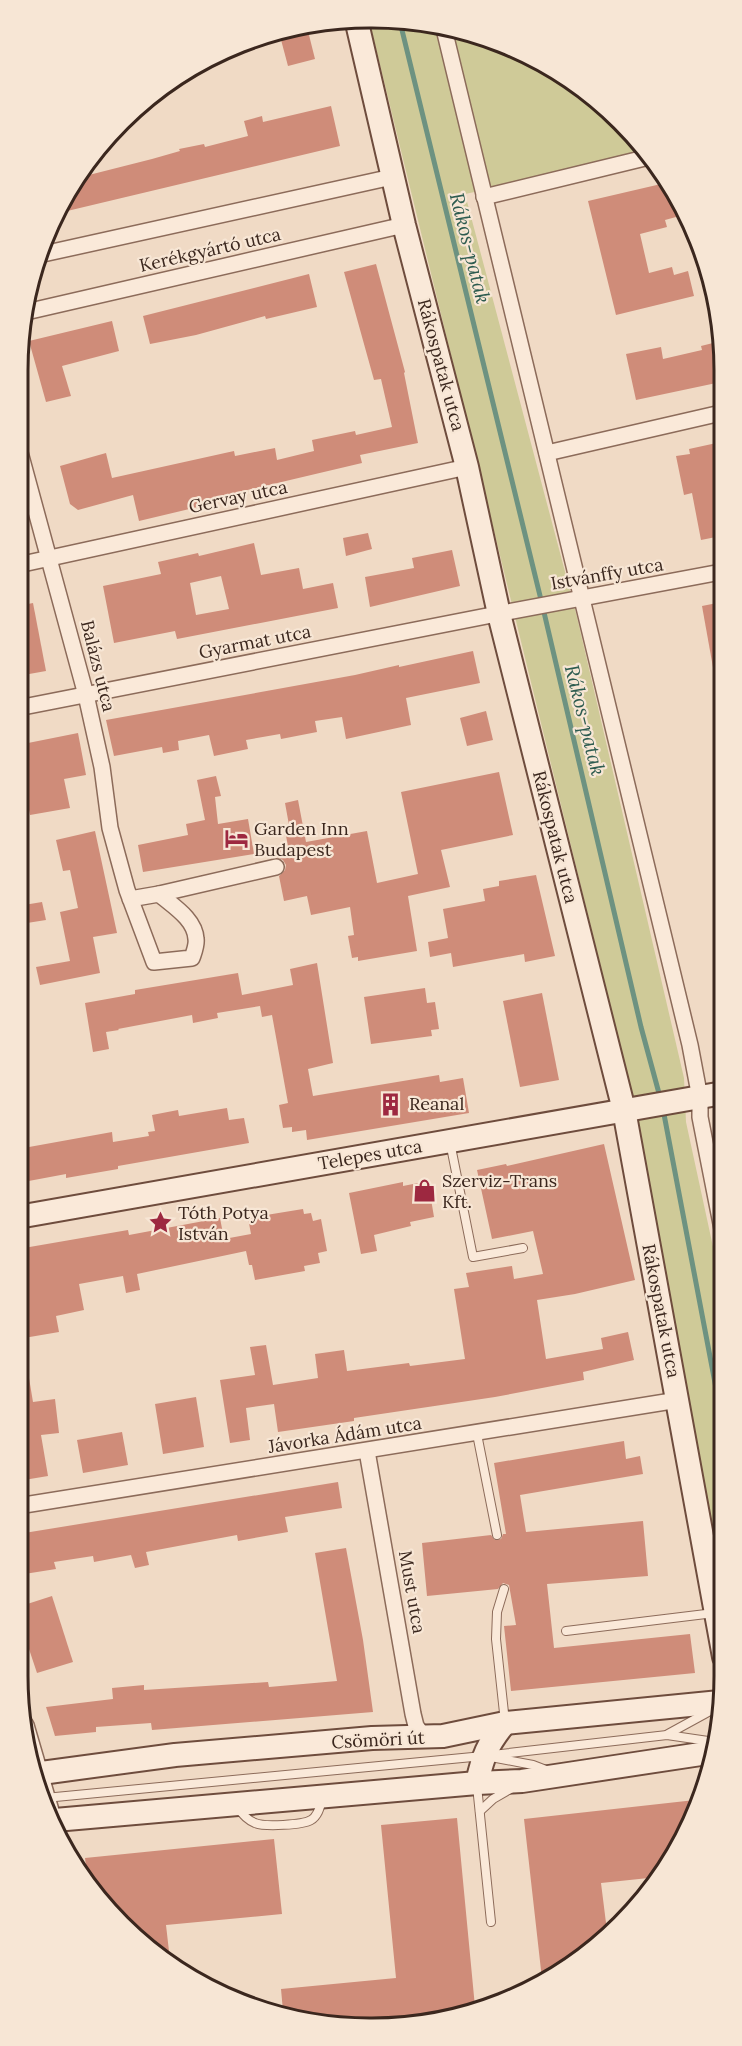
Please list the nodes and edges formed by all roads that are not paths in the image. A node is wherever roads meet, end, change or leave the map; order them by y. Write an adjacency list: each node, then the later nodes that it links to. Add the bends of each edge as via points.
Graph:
1 (358, 29): 4 (street, Rákospatak utca)
2 (446, 37): 5 (street)
3 (641, 159): 5 (street)
4 (392, 177): 6 (street, Rákospatak utca); 7 (street, Kerékgyártó utca)
5 (484, 197): 10 (street)
6 (404, 225): 8 (street, Kerékgyártó utca); 11 (street, Rákospatak utca)
7 (50, 252)
8 (34, 310)
9 (714, 415): 10 (street)
10 (546, 453): 16 (street)
11 (467, 467): 13 (street, Gervay utca); 17 (street, Rákospatak utca)
12 (29, 483): 13 (street, Balázs utca)
13 (50, 558): 14 (street, Gervay utca); 18 (street, Balázs utca)
14 (29, 563)
15 (714, 574): 16 (street, Istvánffy utca)
16 (581, 600): 17 (street, Istvánffy utca); 24 (street, via 690,1045)
17 (499, 614): 18 (street, Gyarmat utca); 25 (street, Rákospatak utca)
18 (86, 695): 19 (street, Gyarmat utca); 22 (street, Balázs utca, via 110,828)
19 (29, 706)
20 (276, 867): 21 (street)
21 (159, 894): 22 (street); 22 (street, Balázs utca, via 193,926 197,941 192,958 154,962)
22 (130, 899)
23 (714, 1095): 24 (street, Telepes utca)
24 (692, 1099): 25 (street, Telepes utca); 27 (street, via 700,1117)
25 (634, 1108): 26 (street, Telepes utca); 30 (street, Rákospatak utca)
26 (450, 1141): 28 (street, Telepes utca); 29 (lane, via 473,1257)
27 (714, 1188)
28 (29, 1215)
29 (523, 1248)
30 (678, 1400): 31 (street, Jávorka Ádám utca); 36 (street, Rákospatak utca)
31 (477, 1434): 32 (street, Jávorka Ádám utca); 34 (lane)
32 (367, 1451): 33 (street, Jávorka Ádám utca); 44 (street, Must utca, via 413,1714)
33 (29, 1504)
34 (497, 1535)
35 (504, 1589): 41 (lane, via 497,1612 496,1639)
36 (714, 1602)
37 (714, 1613): 38 (lane)
38 (566, 1631)
39 (713, 1703): 41 (street, Csömöri út)
40 (712, 1711): 43 (lane, Csömöri út)
41 (505, 1723): 42 (street, Csömöri út); 47 (street)
42 (458, 1734): 44 (street, Csömöri út); 47 (street)
43 (667, 1735): 45 (lane, Csömöri út); 47 (lane, Csömöri út)
44 (424, 1737): 48 (street, Csömöri út, via 175,1755)
45 (707, 1741)
46 (704, 1754): 49 (street)
47 (478, 1756): 49 (lane, Csömöri út, via 533,1765); 51 (street); 52 (lane, Csömöri út)
48 (43, 1772)
49 (561, 1776): 50 (street)
50 (522, 1781): 51 (street); 53 (lane)
51 (477, 1783): 53 (lane); 54 (street)
52 (52, 1797)
53 (480, 1811): 55 (lane)
54 (61, 1819)
55 (490, 1922)

